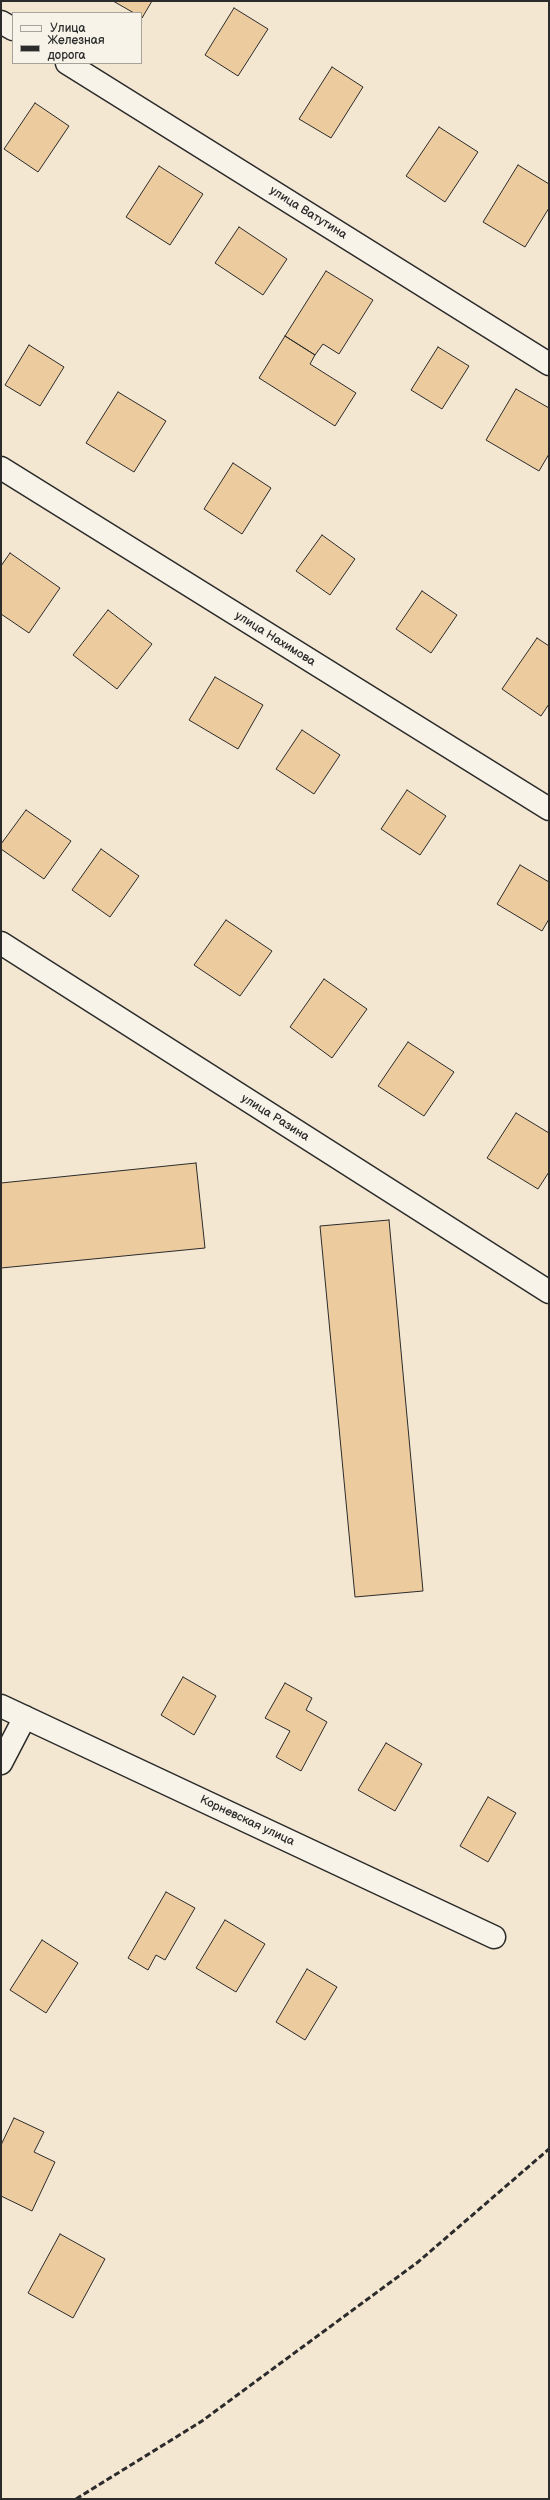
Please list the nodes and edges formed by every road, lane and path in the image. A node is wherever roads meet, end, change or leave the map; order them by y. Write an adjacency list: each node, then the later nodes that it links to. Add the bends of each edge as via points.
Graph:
1 (1, 22): 2 (street)
2 (12, 28)
3 (69, 64): 4 (street, улица Ватутина)
4 (549, 364)
5 (1, 468): 6 (street, улица Нахимова)
6 (549, 809)
7 (1, 943): 8 (street, улица Разина)
8 (549, 1292)
9 (1, 1706): 10 (street, Корневская улица)
10 (25, 1717): 11 (street); 12 (street, Корневская улица)
11 (1, 1763)
12 (494, 1937)

